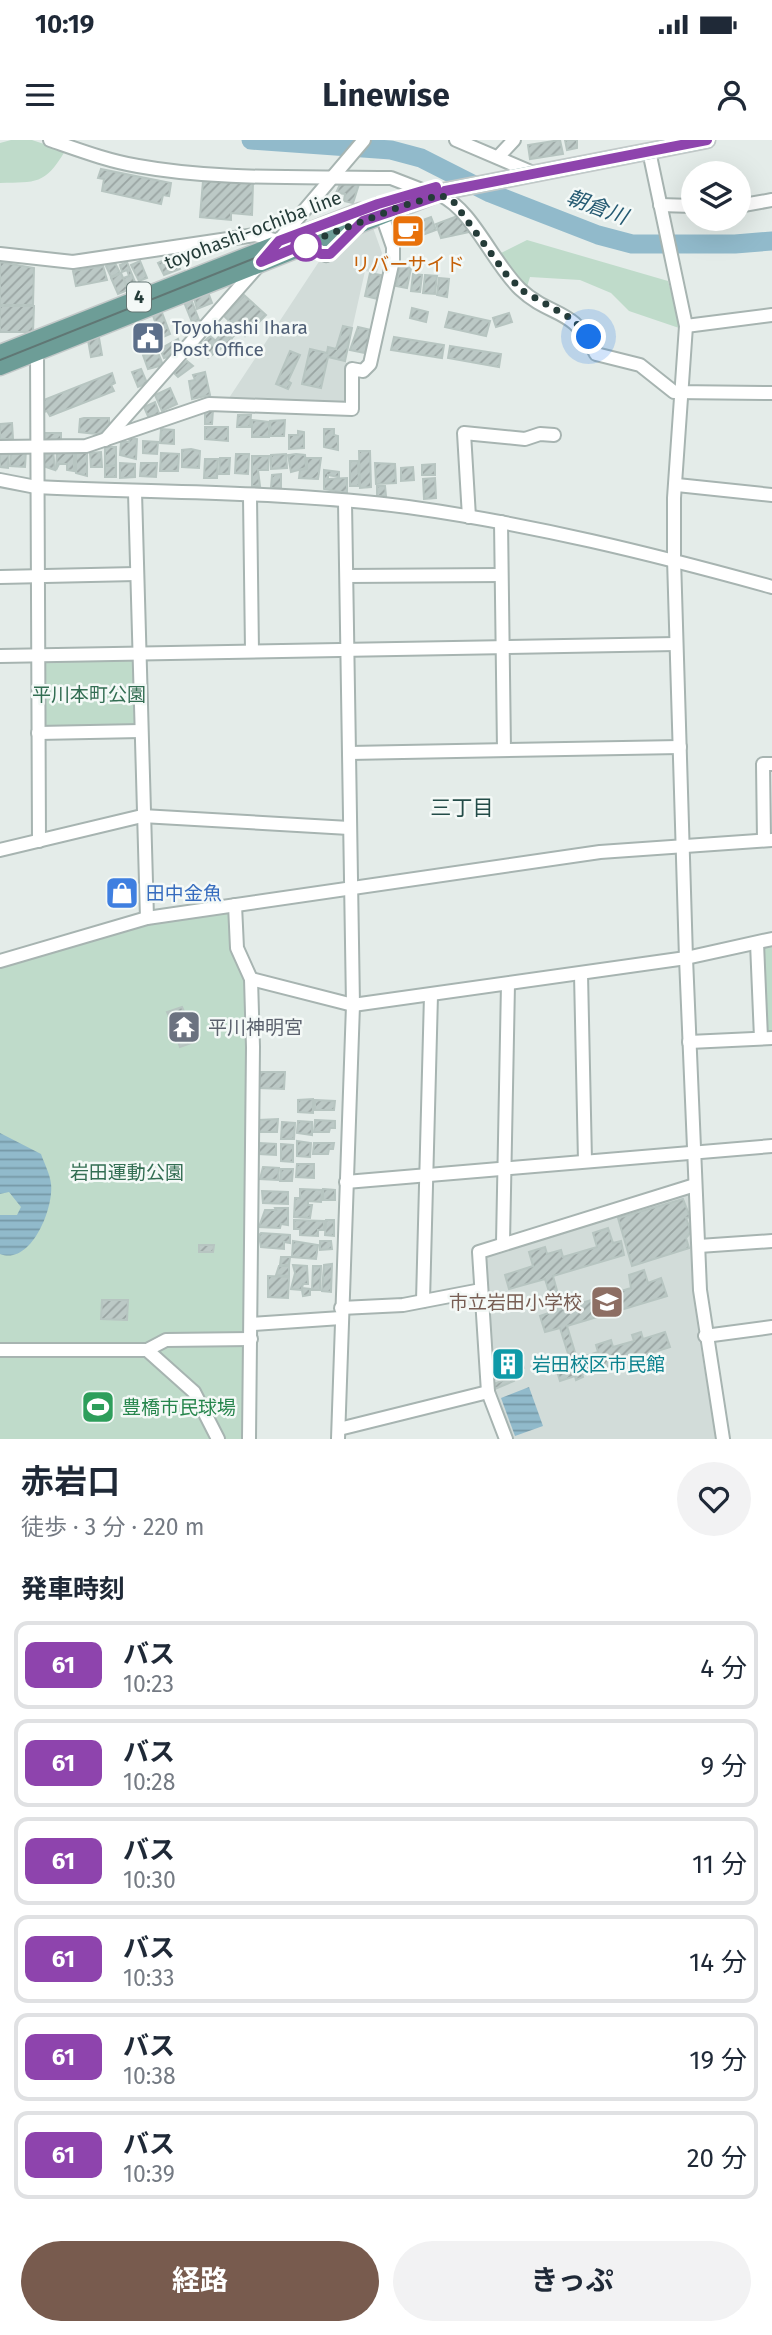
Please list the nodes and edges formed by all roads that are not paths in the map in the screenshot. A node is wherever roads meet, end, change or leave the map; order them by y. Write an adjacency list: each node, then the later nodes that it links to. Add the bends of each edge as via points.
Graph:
1 (50, 140): 9 (street, via 94,156 192,173)
2 (364, 140): 9 (street)
3 (456, 140): 7 (street)
4 (514, 140): 7 (street)
5 (707, 140): 6 (main road, toyohashi-ochiba line / 4)
6 (649, 151): 8 (main road, toyohashi-ochiba line / 4); 14 (street)
7 (498, 157): 8 (street)
8 (526, 173): 11 (main road, toyohashi-ochiba line / 4)
9 (334, 175): 10 (street, via 391,178); 17 (street)
10 (422, 190): 11 (main road, toyohashi-ochiba line / 4, via 436,187); 16 (main road, toyohashi-ochiba line / 4)
11 (442, 193): 16 (main road, toyohashi-ochiba line / 4); 25 (street, via 453,201 506,274 523,291 572,319 589,337 596,354 640,365 674,393)
12 (772, 200): 13 (street)
13 (751, 204)
14 (660, 205): 15 (street); 21 (street)
15 (681, 206)
16 (379, 209): 17 (main road, toyohashi-ochiba line / 4); 19 (main road, toyohashi-ochiba line / 4, via 363,221); 28 (street, via 393,260 370,364 363,371 352,369 352,409 209,404)
17 (279, 241): 18 (street, via 255,235 73,262); 19 (street); 23 (main road, toyohashi-ochiba line / 4)
18 (0, 254)
19 (261, 262): 22 (main road, toyohashi-ochiba line / 4); 28 (street)
20 (772, 316): 21 (street)
21 (686, 326): 25 (street)
22 (37, 352): 24 (main road, toyohashi-ochiba line / 4); 29 (street)
23 (0, 353)
24 (0, 367)
25 (680, 392): 26 (street); 32 (street)
26 (772, 393)
27 (554, 435): 38 (street, via 525,439 464,433)
28 (102, 443): 29 (street)
29 (36, 446): 30 (street); 33 (street)
30 (0, 447)
31 (0, 480): 33 (street)
32 (677, 485): 35 (street); 40 (street)
33 (36, 487): 34 (street); 45 (street)
34 (135, 492): 36 (street); 41 (street)
35 (772, 495)
36 (250, 497): 37 (street); 50 (street)
37 (345, 502): 38 (street); 43 (street)
38 (469, 517): 39 (street)
39 (501, 522): 40 (street); 42 (street)
40 (674, 559): 46 (street); 47 (street)
41 (136, 574): 45 (street); 52 (street)
42 (501, 575): 43 (street); 48 (street)
43 (347, 576): 49 (street)
44 (0, 577): 45 (street)
45 (37, 577): 51 (street)
46 (772, 587)
47 (676, 644): 48 (street); 56 (street)
48 (502, 647): 49 (street); 57 (street)
49 (348, 650): 50 (street); 58 (street)
50 (252, 651): 52 (street)
51 (38, 654): 52 (street); 53 (street); 55 (street)
52 (139, 654): 54 (street)
53 (0, 656)
54 (141, 731): 55 (street); 60 (street)
55 (38, 733): 63 (street)
56 (680, 747): 57 (street); 64 (street)
57 (504, 750): 58 (street)
58 (349, 753): 61 (street)
59 (772, 764): 62 (street, via 763,764)
60 (142, 816): 61 (street); 63 (street); 68 (street)
61 (349, 828): 66 (street)
62 (768, 840): 64 (street)
63 (39, 841): 65 (street)
64 (683, 847): 66 (street, via 600,852); 71 (street)
65 (0, 850)
66 (351, 888): 67 (street); 77 (street)
67 (235, 905): 68 (street); 74 (street, via 237,948)
68 (147, 918): 72 (street)
69 (772, 939): 70 (street)
70 (757, 943): 71 (street); 78 (street)
71 (686, 958): 73 (street); 79 (street)
72 (0, 961)
73 (581, 974): 75 (street); 82 (street)
74 (251, 979): 77 (street); 93 (street)
75 (508, 984): 76 (street); 83 (street)
76 (431, 995): 77 (street); 84 (street)
77 (353, 1005): 85 (street)
78 (766, 1038): 79 (street)
79 (689, 1042): 81 (street)
80 (772, 1146): 81 (street)
81 (693, 1151): 82 (street); 86 (street)
82 (585, 1161): 83 (street)
83 (504, 1168): 84 (street); 88 (street)
84 (425, 1176): 85 (street); 91 (street)
85 (346, 1182): 92 (street)
86 (695, 1185): 88 (street); 89 (street)
87 (772, 1241): 89 (street)
88 (503, 1243): 90 (street, via 479,1252)
89 (699, 1246): 95 (street)
90 (481, 1290): 91 (street); 99 (street)
91 (423, 1301): 92 (street)
92 (341, 1313): 93 (street); 100 (street)
93 (252, 1324): 96 (street)
94 (772, 1327): 95 (street)
95 (705, 1336): 104 (street)
96 (251, 1339): 98 (street, via 166,1339); 102 (street)
97 (0, 1350): 98 (street)
98 (147, 1350): 101 (street, via 194,1392)
99 (488, 1391): 100 (street); 103 (street)
100 (338, 1434)
101 (218, 1439)
102 (250, 1439)
103 (506, 1439)
104 (723, 1439)

